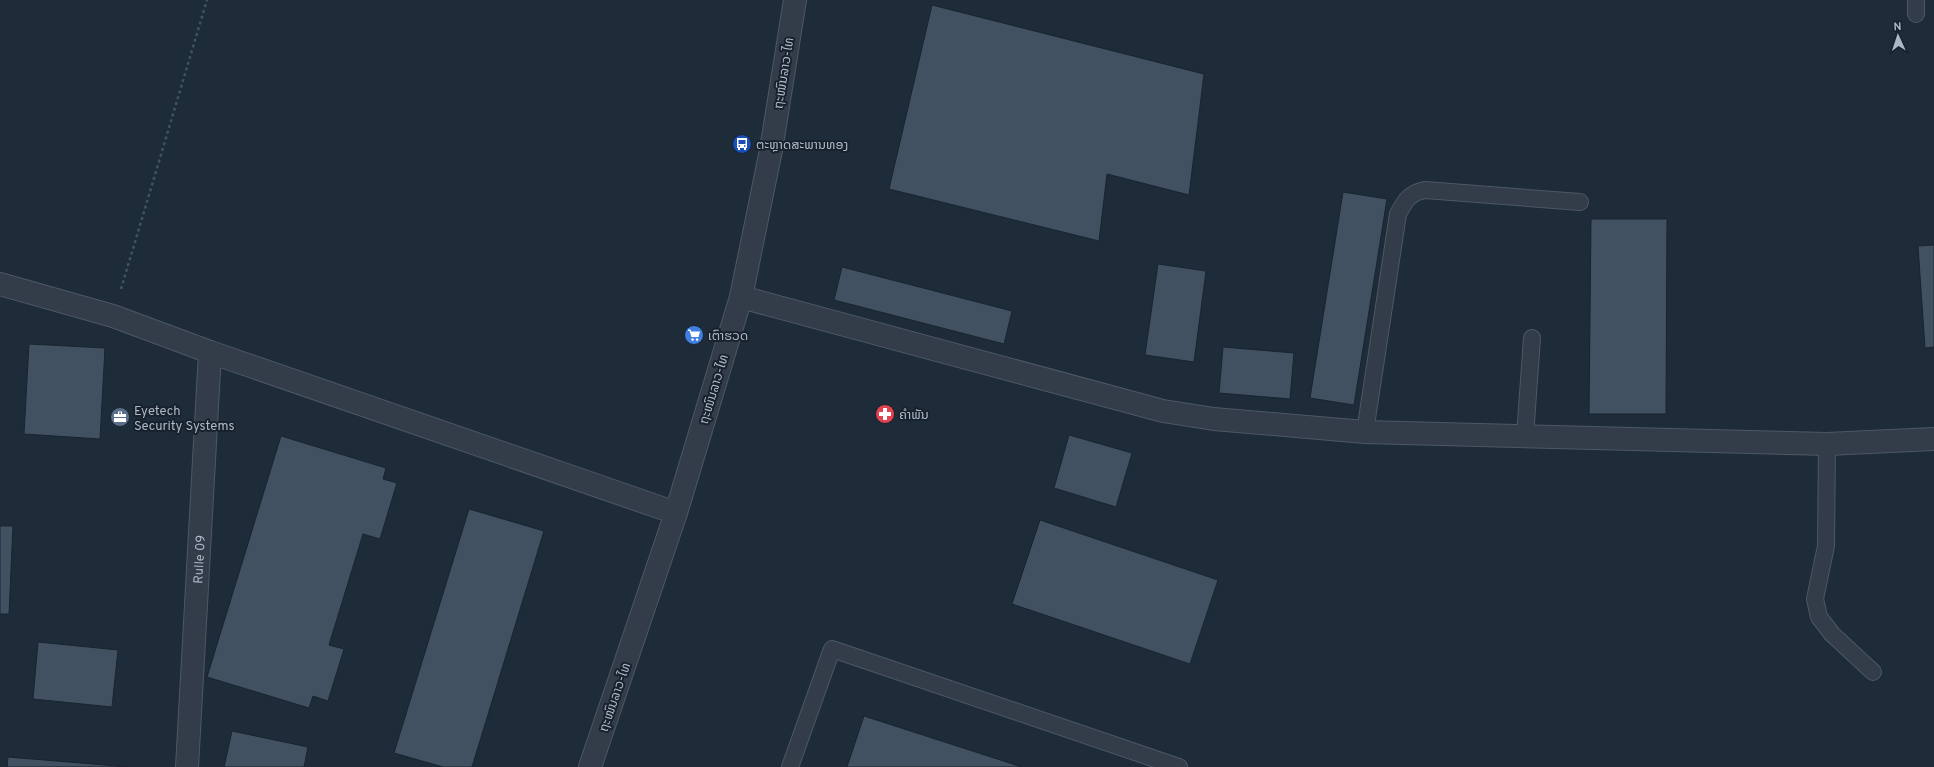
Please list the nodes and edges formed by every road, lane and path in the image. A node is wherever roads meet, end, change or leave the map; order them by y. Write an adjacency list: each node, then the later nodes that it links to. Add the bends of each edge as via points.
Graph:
1 (207, 0): 6 (path)
2 (795, 0): 5 (street, ຖະໜົນລາວ-ໄທ, via 771,150)
3 (1580, 202): 9 (lane, via 1425,190 1416,192 1406,199 1398,214)
4 (0, 284): 6 (street)
5 (741, 297): 9 (street, via 1163,411 1214,420); 13 (street, ຖະໜົນລາວ-ໄທ)
6 (113, 316): 8 (street)
7 (1532, 338): 10 (lane)
8 (210, 352): 13 (street); 16 (street, Rulle 09)
9 (1365, 432): 10 (street)
10 (1525, 436): 12 (street)
11 (1934, 439): 12 (street)
12 (1827, 444): 14 (lane, via 1826,546 1815,599 1820,617 1832,634)
13 (676, 513): 17 (street, ຖະໜົນລາວ-ໄທ)
14 (1873, 672)
15 (1147, 762): 18 (lane, via 832,649); 19 (lane)
16 (187, 767)
17 (590, 767)
18 (790, 767)
19 (1179, 767)

